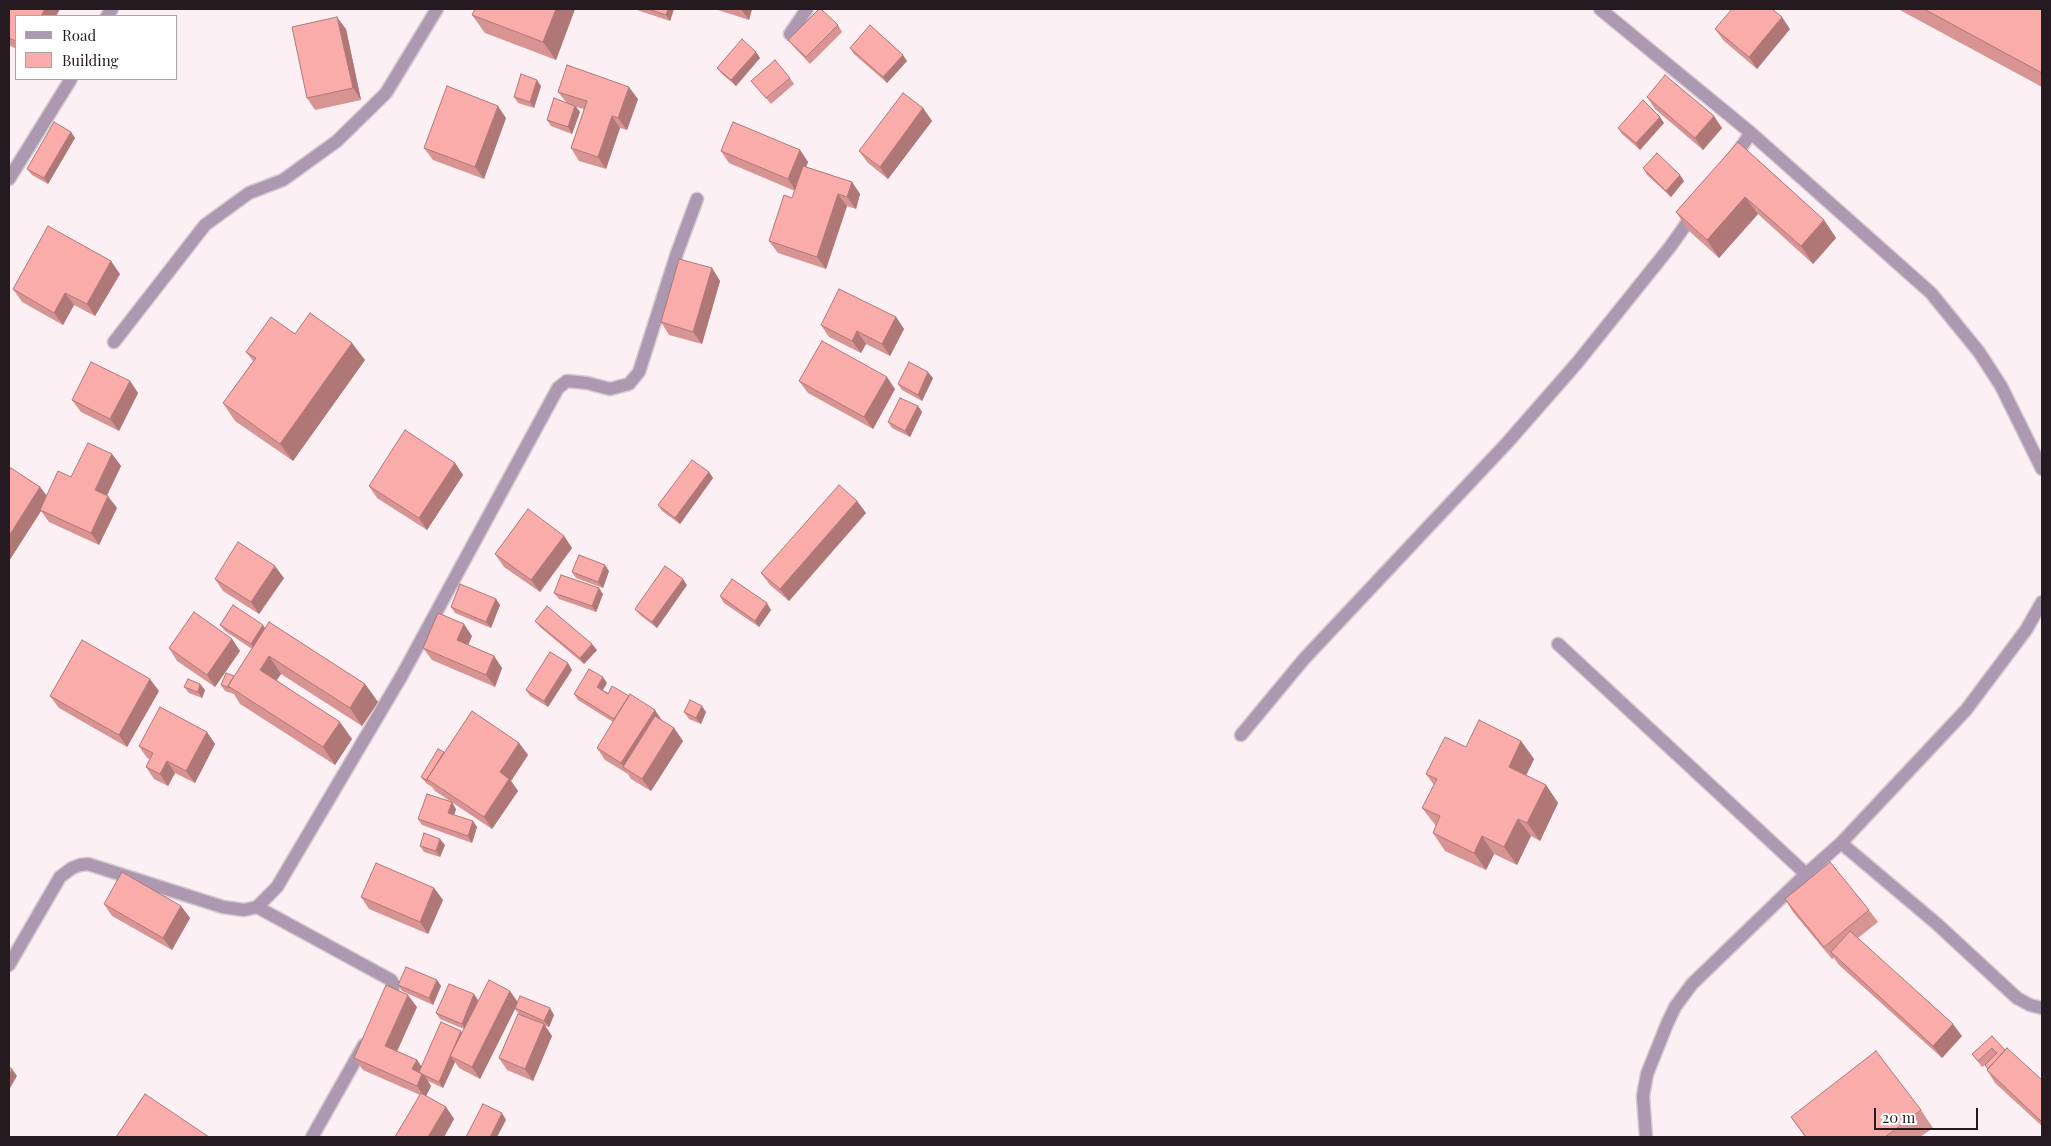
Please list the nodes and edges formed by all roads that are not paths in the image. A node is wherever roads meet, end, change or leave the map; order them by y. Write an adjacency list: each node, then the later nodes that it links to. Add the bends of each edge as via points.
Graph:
1 (437, 9): 11 (street, via 386,93 337,141 283,180 249,193 205,225)
2 (807, 9): 4 (street)
3 (1600, 9): 6 (street)
4 (790, 34)
5 (70, 80): 8 (street)
6 (1751, 133): 7 (street); 12 (street, via 1937,300 1979,352 2001,386)
7 (1722, 174)
8 (9, 179)
9 (697, 199): 18 (street, via 639,372 629,384 610,389 567,381 558,388 401,677 277,887)
10 (1699, 206): 15 (street, via 1578,363 1304,659)
11 (114, 342)
12 (2042, 469)
13 (2042, 602): 16 (street, via 2026,630 1966,710)
14 (1558, 644): 17 (street)
15 (1241, 735)
16 (1841, 843): 17 (street); 20 (street, via 1937,924 2017,998)
17 (1806, 874): 24 (street, via 1692,984 1676,1007 1647,1074 1643,1096)
18 (256, 907): 19 (street, via 244,910 222,907 88,864 80,865 60,877); 21 (street, via 394,982 393,992)
19 (9, 965)
20 (2042, 1008)
21 (381, 1016)
22 (371, 1033): 23 (street)
23 (312, 1137)
24 (1646, 1137)

